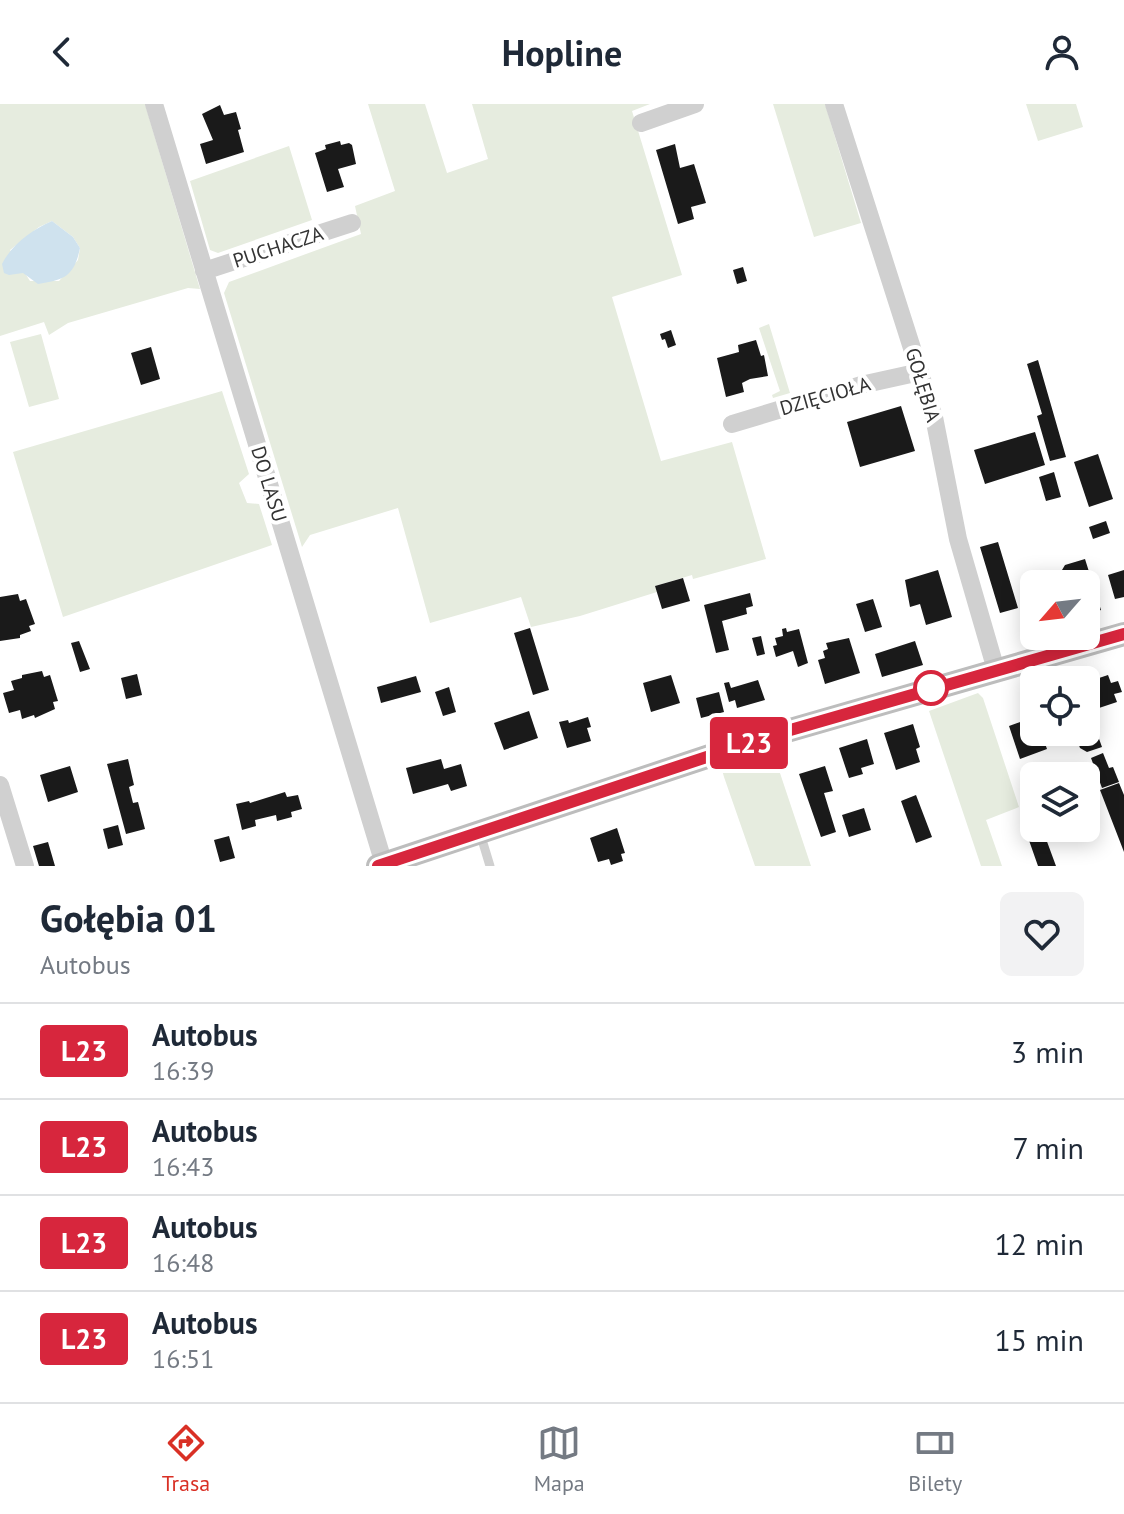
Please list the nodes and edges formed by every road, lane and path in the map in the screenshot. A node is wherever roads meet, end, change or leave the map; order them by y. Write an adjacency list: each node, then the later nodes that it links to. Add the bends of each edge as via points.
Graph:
1 (154, 104): 6 (street, DO LASU)
2 (695, 104): 4 (street)
3 (834, 104): 7 (street, GOŁĘBIA)
4 (641, 123)
5 (352, 223): 6 (street, PUCHACZA)
6 (204, 271): 13 (street, DO LASU)
7 (920, 372): 8 (street, DZIĘCIOŁA); 10 (street, GOŁĘBIA, via 958,539)
8 (732, 424)
9 (1124, 634): 10 (street)
10 (996, 670): 12 (street, via 773,735)
11 (0, 785): 14 (street)
12 (480, 833): 13 (street); 15 (lane)
13 (381, 865)
14 (25, 866)
15 (490, 866)

